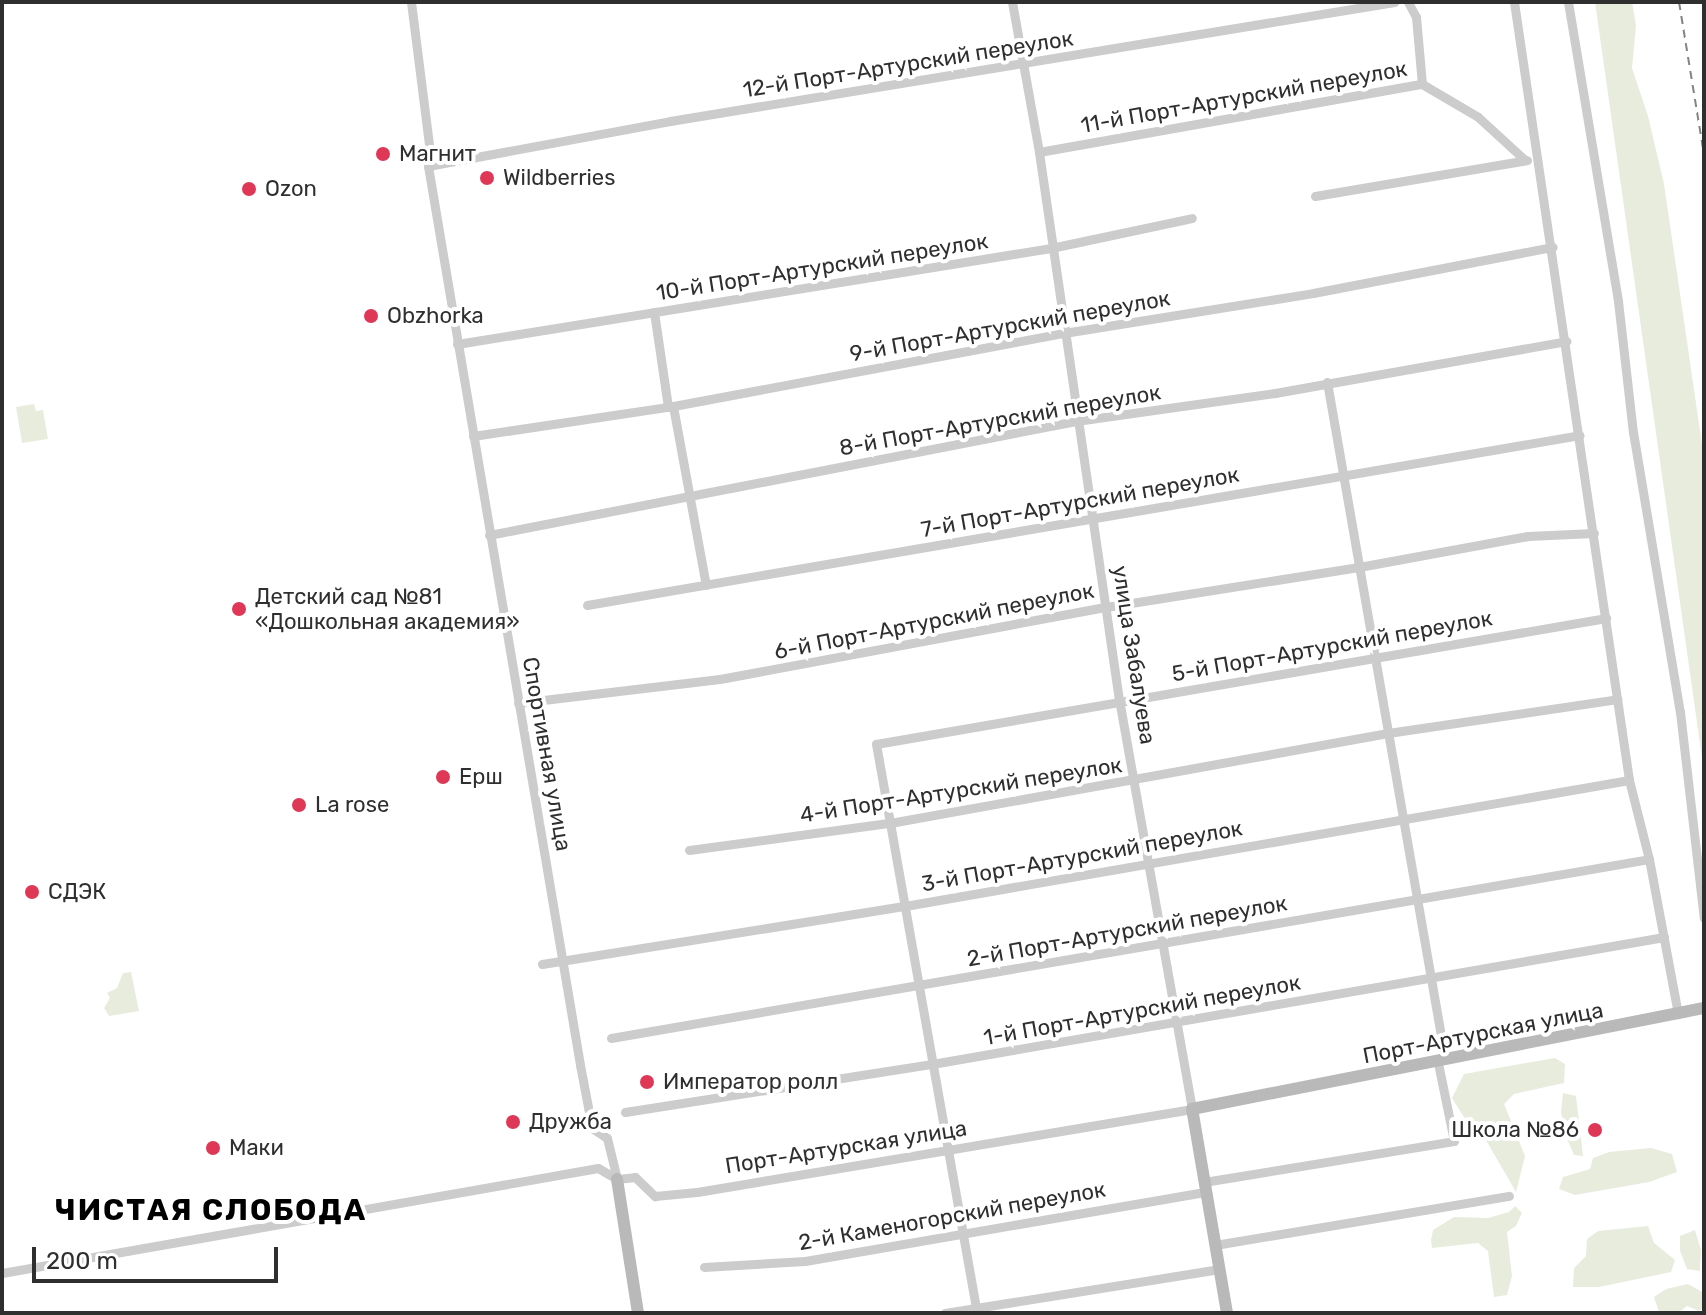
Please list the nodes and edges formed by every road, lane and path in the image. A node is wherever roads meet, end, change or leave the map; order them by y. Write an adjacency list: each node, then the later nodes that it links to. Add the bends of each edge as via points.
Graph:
1 (411, 2): 12 (street, Спортивная улица)
2 (1012, 2): 7 (street, улица Забалуева)
3 (1394, 2): 7 (street, 12-й Порт-Артурский переулок)
4 (1408, 2): 8 (street, via 1416,17)
5 (1514, 2): 10 (street)
6 (1568, 2): 50 (street, via 1680,712)
7 (1023, 63): 9 (street, улица Забалуева); 12 (street, 12-й Порт-Артурский переулок)
8 (1422, 84): 9 (street, 11-й Порт-Артурский переулок); 11 (street, 11-й Порт-Артурский переулок, via 1478,117)
9 (1039, 152): 16 (street, улица Забалуева)
10 (1538, 158): 11 (street); 15 (street)
11 (1525, 160): 13 (street)
12 (428, 166): 20 (street, Спортивная улица)
13 (1315, 196)
14 (1192, 218): 16 (street, 10-й Порт-Артурский переулок)
15 (1553, 247): 18 (street, 9-й Порт-Артурский переулок); 19 (street)
16 (1051, 248): 17 (street, 10-й Порт-Артурский переулок); 18 (street, улица Забалуева)
17 (654, 312): 20 (street, 10-й Порт-Артурский переулок); 22 (street)
18 (1064, 333): 22 (street, 9-й Порт-Артурский переулок); 23 (street, улица Забалуева)
19 (1566, 341): 21 (street, 8-й Порт-Артурский переулок); 24 (street)
20 (457, 344): 25 (street, Спортивная улица)
21 (1327, 382): 23 (street, 8-й Порт-Артурский переулок); 26 (street)
22 (671, 406): 25 (street, 9-й Порт-Артурский переулок); 27 (street)
23 (1076, 421): 27 (street, 8-й Порт-Артурский переулок); 28 (street, улица Забалуева)
24 (1580, 435): 26 (street, 7-й Порт-Артурский переулок); 29 (street)
25 (473, 436): 30 (street, Спортивная улица)
26 (1342, 473): 28 (street, 7-й Порт-Артурский переулок); 31 (street)
27 (690, 496): 30 (street, 8-й Порт-Артурский переулок); 32 (street)
28 (1091, 516): 32 (street, 7-й Порт-Артурский переулок); 34 (street, улица Забалуева)
29 (1594, 533): 31 (street, 6-й Порт-Артурский переулок, via 1528,536); 35 (street)
30 (489, 535): 39 (street, Спортивная улица)
31 (1359, 567): 34 (street, 6-й Порт-Артурский переулок); 36 (street)
32 (706, 585): 33 (street, 7-й Порт-Артурский переулок)
33 (587, 605)
34 (1106, 607): 38 (street, улица Забалуева); 39 (street, 6-й Порт-Артурский переулок, via 720,679)
35 (1606, 618): 36 (street, 5-й Порт-Артурский переулок); 37 (street)
36 (1374, 657): 38 (street, 5-й Порт-Артурский переулок); 40 (street)
37 (1617, 699): 40 (street, 4-й Порт-Артурский переулок); 42 (street)
38 (1119, 700): 41 (street, улица Забалуева); 44 (street, 5-й Порт-Артурский переулок, via 876,744)
39 (518, 703): 53 (street, Спортивная улица)
40 (1388, 733): 41 (street, 4-й Порт-Артурский переулок); 43 (street)
41 (1134, 780): 44 (street, 4-й Порт-Артурский переулок); 47 (street, улица Забалуева)
42 (1629, 780): 43 (street, 3-й Порт-Артурский переулок); 46 (street)
43 (1402, 817): 47 (street, 3-й Порт-Артурский переулок); 48 (street)
44 (890, 823): 45 (street, 4-й Порт-Артурский переулок); 49 (street)
45 (689, 850)
46 (1649, 859): 48 (street, 2-й Порт-Артурский переулок); 51 (street)
47 (1148, 862): 49 (street, 3-й Порт-Артурский переулок); 52 (street, улица Забалуева)
48 (1417, 897): 52 (street, 2-й Порт-Артурский переулок); 55 (street)
49 (905, 906): 53 (street, 3-й Порт-Артурский переулок); 56 (street)
50 (1704, 918)
51 (1664, 937): 55 (street, 1-й Порт-Артурский переулок); 58 (street)
52 (1163, 943): 56 (street, 2-й Порт-Артурский переулок); 59 (street, улица Забалуева)
53 (562, 960): 54 (street, 3-й Порт-Артурский переулок); 66 (street, Спортивная улица, via 592,1128 607,1138)
54 (542, 964)
55 (1431, 977): 59 (street, 1-й Порт-Артурский переулок); 61 (street)
56 (919, 987): 60 (street, 2-й Порт-Артурский переулок); 62 (street)
57 (1704, 1008): 58 (street, Порт-Артурская улица)
58 (1678, 1014): 61 (street, Порт-Артурская улица)
59 (1177, 1022): 62 (street, 1-й Порт-Артурский переулок); 63 (street, улица Забалуева)
60 (611, 1038)
61 (1441, 1061): 63 (street, Порт-Артурская улица); 67 (street, 2-й Каменогорский переулок, via 1454,1141)
62 (932, 1064): 64 (street, 1-й Порт-Артурский переулок); 65 (street)
63 (1192, 1109): 65 (street, Порт-Артурская улица); 67 (street, улица Забалуева)
64 (625, 1112)
65 (947, 1151): 66 (street, Порт-Артурская улица, via 655,1196 635,1177); 69 (street)
66 (617, 1179): 73 (street, Порт-Артурская улица, via 598,1168); 75 (street, Спортивная улица)
67 (1205, 1187): 69 (street, 2-й Каменогорский переулок); 70 (street, улица Забалуева)
68 (1509, 1196): 70 (street)
69 (963, 1232): 71 (street, 2-й Каменогорский переулок, via 805,1261); 74 (street)
70 (1215, 1245): 72 (street, улица Забалуева)
71 (704, 1267)
72 (1219, 1269): 74 (street); 77 (street, улица Забалуева)
73 (2, 1273)
74 (976, 1308): 76 (street)
75 (638, 1313)
76 (945, 1313)
77 (1227, 1313)

